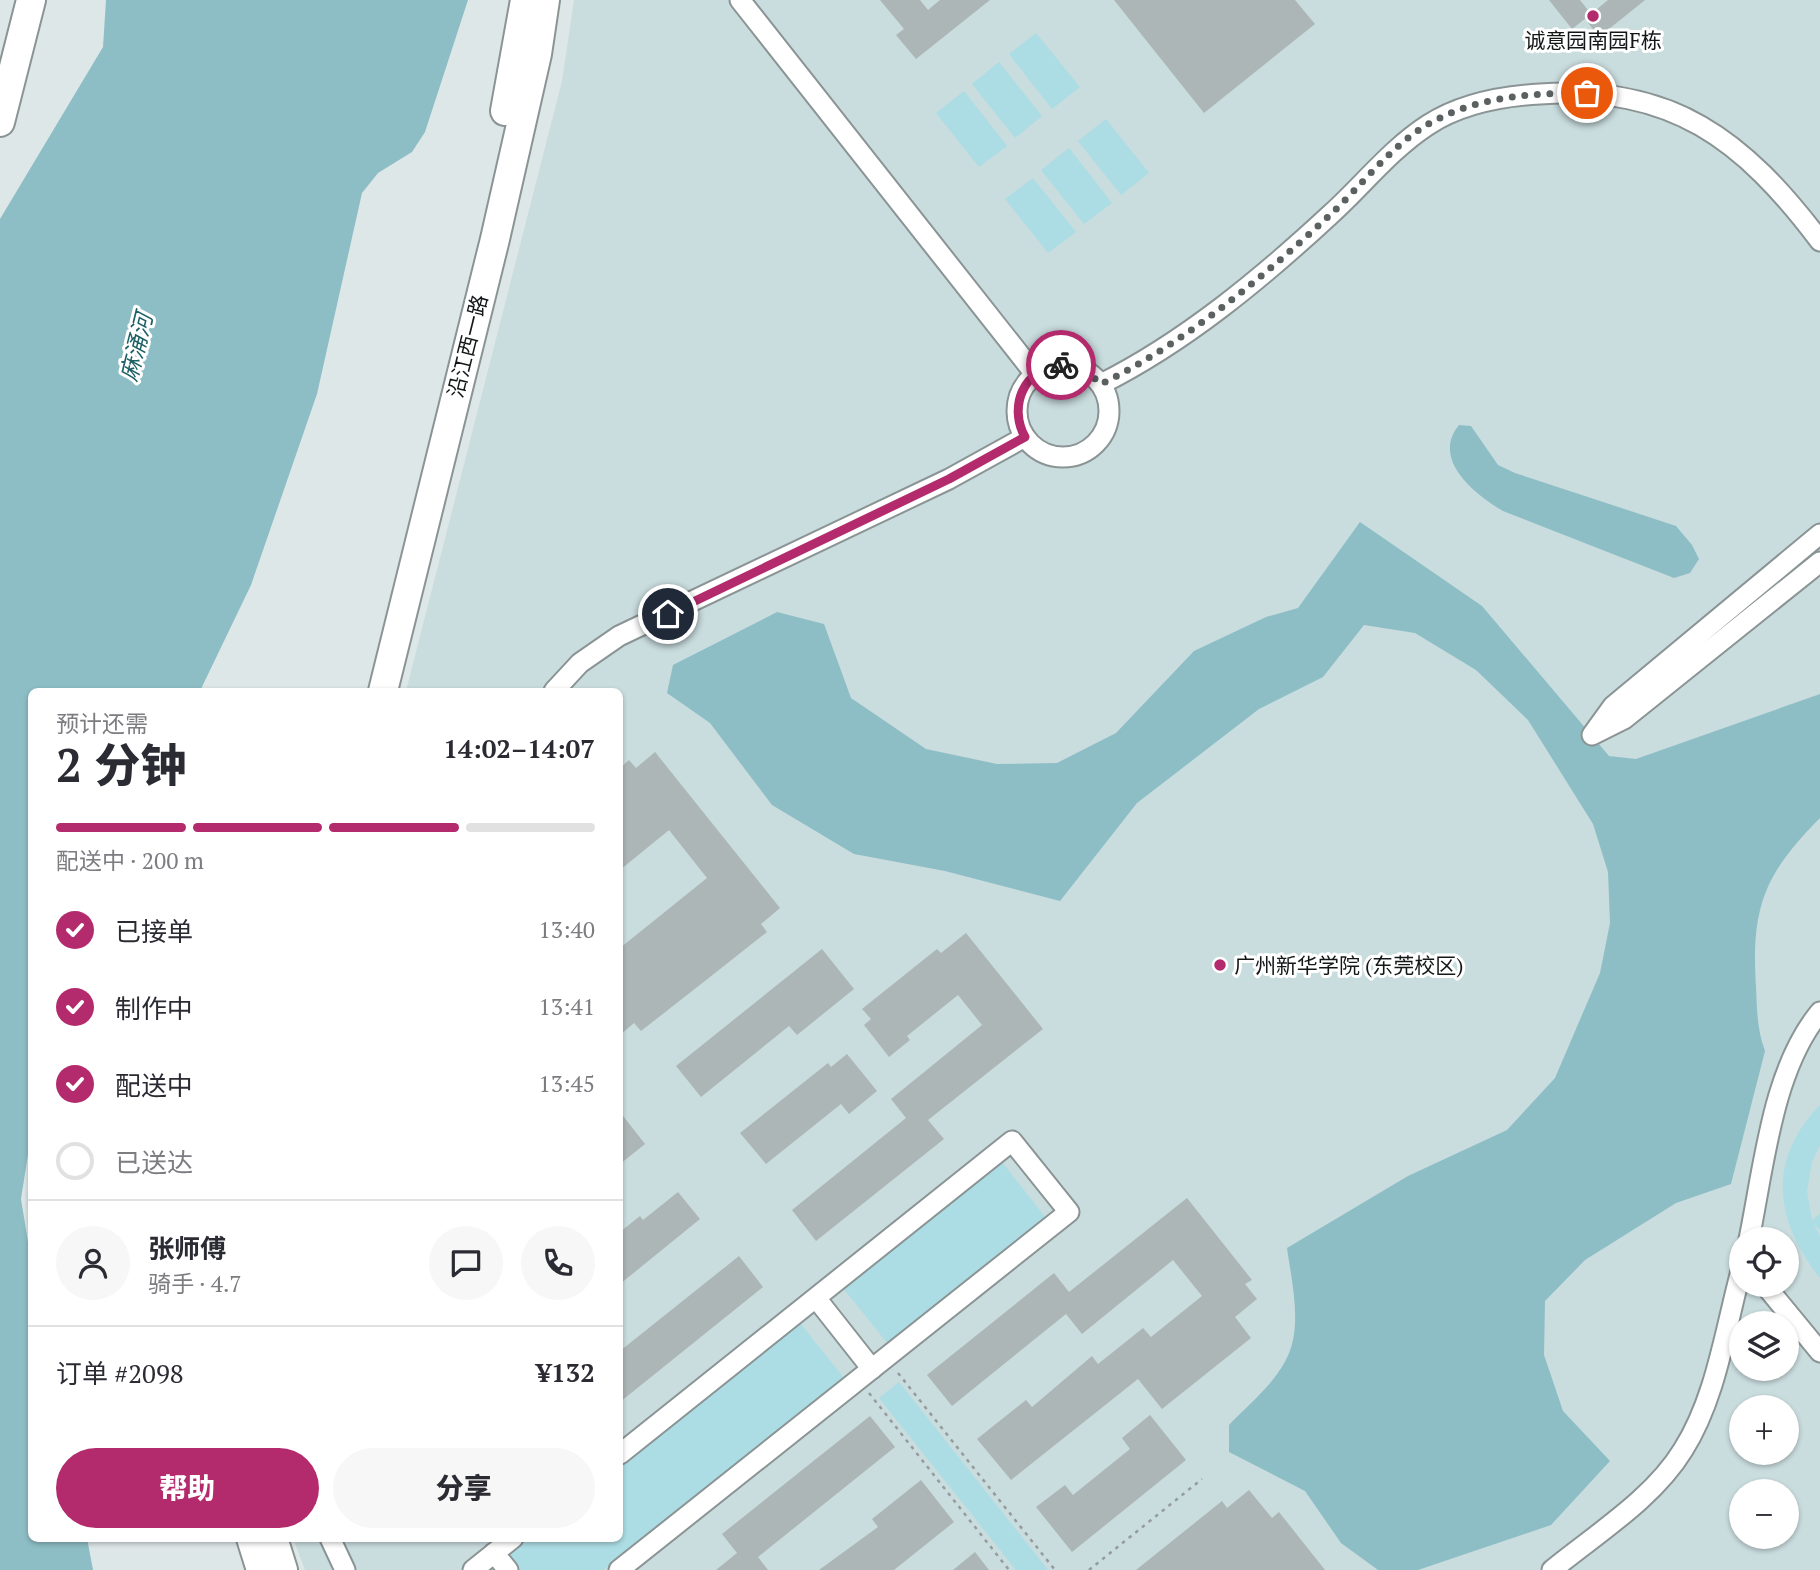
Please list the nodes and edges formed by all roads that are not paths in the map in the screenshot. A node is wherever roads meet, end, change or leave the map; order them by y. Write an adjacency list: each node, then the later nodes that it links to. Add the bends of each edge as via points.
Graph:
1 (31, 0): 5 (street)
2 (525, 0): 12 (street, 沿江西一路, via 502,128)
3 (545, 0): 13 (street, 沿江西一路, via 495,239)
4 (740, 0): 7 (street)
5 (0, 122)
6 (1820, 241): 8 (street, via 1756,166 1678,112 1587,93 1514,96 1453,113 1420,130 1259,275 1179,338)
7 (1035, 374): 8 (street, via 1065,365 1085,370); 9 (street, via 1022,390 1017,409)
8 (1101, 384): 9 (street, via 1109,404 1107,425 1088,450 1059,457 1040,450)
9 (1025, 437): 14 (street, via 949,479 619,636 580,663)
10 (1820, 534): 11 (street, via 1613,706 1592,735 1624,719)
11 (1820, 562)
12 (365, 688)
13 (384, 688)
14 (557, 688)
15 (1820, 1012): 16 (street, via 1793,1054)
16 (1752, 1227)
17 (1734, 1297): 34 (street, via 1703,1412 1682,1452 1653,1485)
18 (1775, 1297): 20 (street)
19 (816, 1298): 21 (street); 21 (street, via 1012,1141 1069,1212); 22 (street)
20 (1820, 1352)
21 (872, 1369): 33 (street)
22 (623, 1452)
23 (252, 1542): 28 (street)
24 (274, 1542): 29 (street)
25 (332, 1542): 30 (street)
26 (508, 1542): 27 (street)
27 (494, 1553): 31 (street); 32 (street)
28 (261, 1570)
29 (283, 1570)
30 (345, 1570)
31 (473, 1570)
32 (508, 1570)
33 (618, 1570)
34 (1552, 1570)

